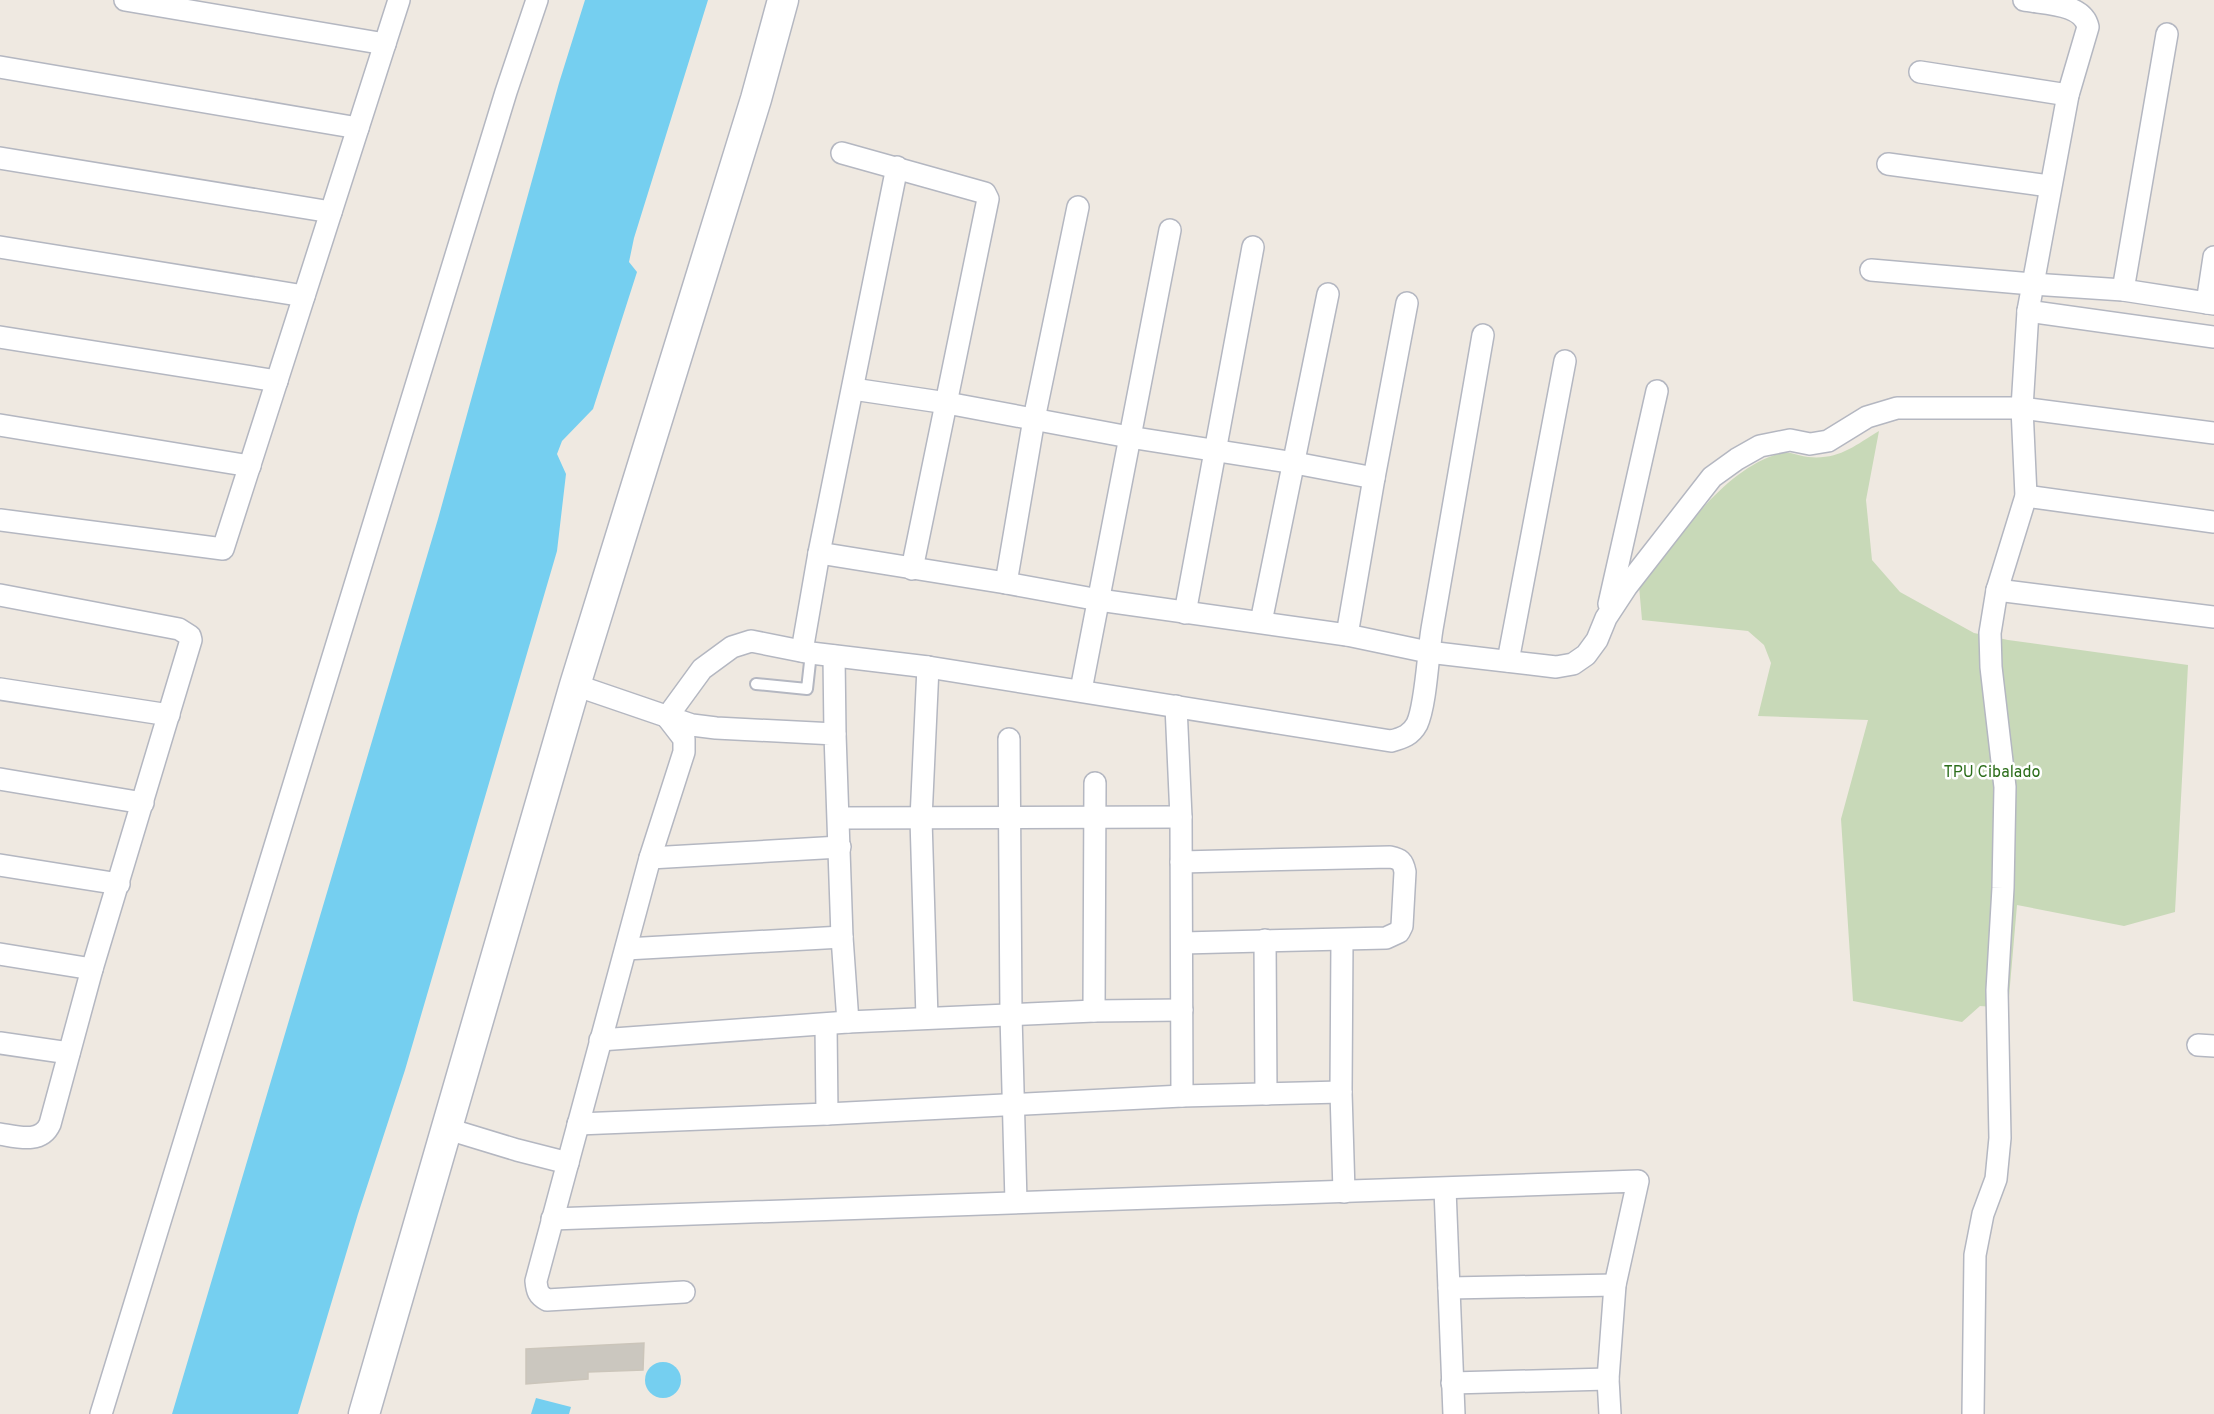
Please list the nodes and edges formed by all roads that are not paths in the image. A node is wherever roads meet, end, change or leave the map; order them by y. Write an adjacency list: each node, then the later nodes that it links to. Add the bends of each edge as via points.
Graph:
1 (125, 0): 7 (street)
2 (399, 0): 7 (street)
3 (537, 0): 123 (street)
4 (783, 0): 68 (street)
5 (2024, 0): 10 (street, via 2073,9 2087,22)
6 (2167, 34): 25 (street)
7 (385, 44): 11 (street)
8 (0, 67): 11 (street)
9 (1920, 72): 10 (street)
10 (2068, 95): 16 (street)
11 (358, 128): 18 (street)
12 (842, 153): 15 (street)
13 (0, 158): 18 (street)
14 (1888, 164): 16 (street)
15 (897, 167): 36 (street); 38 (street, via 985,193 988,199)
16 (2049, 186): 24 (street)
17 (1078, 207): 40 (street)
18 (331, 212): 27 (street)
19 (1170, 230): 43 (street)
20 (0, 247): 27 (street)
21 (1253, 247): 44 (street)
22 (2214, 257): 29 (street)
23 (1871, 270): 24 (street)
24 (2032, 284): 25 (street); 30 (street)
25 (2123, 290): 29 (street)
26 (1328, 294): 45 (street)
27 (304, 296): 35 (street)
28 (1407, 303): 47 (street)
29 (2211, 303)
30 (2028, 311): 33 (street); 39 (street)
31 (1482, 335): 63 (street)
32 (0, 337): 35 (street)
33 (2214, 337)
34 (1565, 361): 65 (street)
35 (277, 381): 46 (street)
36 (853, 389): 38 (street); 51 (street)
37 (1657, 391): 59 (street)
38 (947, 403): 40 (street); 52 (street)
39 (2022, 408): 42 (street); 48 (street); 59 (street, via 1897,408 1867,417 1828,441 1810,444 1790,440 1760,446 1712,477)
40 (1034, 419): 43 (street); 53 (street)
41 (0, 425): 46 (street)
42 (2214, 433)
43 (1129, 437): 44 (street); 56 (street)
44 (1215, 450): 45 (street); 57 (street)
45 (1295, 463): 47 (street); 60 (street)
46 (250, 466): 49 (street, via 223,549)
47 (1374, 478): 61 (street)
48 (2026, 496): 50 (street); 54 (street)
49 (0, 520)
50 (2214, 522)
51 (819, 553): 52 (street); 62 (street)
52 (912, 569): 53 (street)
53 (1006, 583): 56 (street)
54 (1997, 590): 58 (street); 127 (street, via 1990,633 2005,787 1997,990 2000,1138 1996,1179 1983,1214 1975,1255)
55 (0, 595): 72 (street, via 186,632 191,646)
56 (1099, 600): 57 (street); 70 (street)
57 (1185, 613): 60 (street)
58 (2214, 617)
59 (1606, 618): 65 (street, via 1586,656 1573,664 1556,667)
60 (1261, 622): 61 (street)
61 (1347, 635): 63 (street)
62 (807, 652): 64 (street); 67 (lane, via 807,689); 73 (street, via 751,641 732,647 702,669)
63 (1428, 652): 65 (street); 71 (street, via 1418,723 1404,738 1391,741)
64 (834, 656): 66 (street); 74 (street)
65 (1508, 661)
66 (928, 667): 70 (street); 83 (street)
67 (756, 684)
68 (575, 685): 73 (street); 111 (street)
69 (0, 689): 72 (street)
70 (1081, 690): 71 (street)
71 (1176, 706): 79 (street)
72 (169, 715): 78 (street)
73 (667, 717): 74 (street, via 716,728); 85 (street, via 684,739 684,752)
74 (835, 734): 80 (street)
75 (1009, 739): 81 (street)
76 (0, 779): 78 (street)
77 (1095, 783): 82 (street)
78 (143, 803): 88 (street)
79 (1181, 817): 82 (street); 86 (street)
80 (839, 818): 83 (street); 84 (street)
81 (1009, 818): 82 (street); 83 (street); 98 (street)
82 (1095, 818): 97 (street)
83 (921, 819): 99 (street)
84 (840, 847): 85 (street); 89 (street)
85 (650, 858): 93 (street)
86 (1181, 862): 91 (street, via 1399,859 1405,872 1399,932 1386,938); 92 (street)
87 (0, 865): 88 (street)
88 (119, 884): 95 (street)
89 (842, 937): 93 (street); 100 (street)
90 (1265, 940): 91 (street); 92 (street); 106 (street)
91 (1342, 940): 105 (street)
92 (1183, 943): 96 (street)
93 (626, 949): 102 (street)
94 (0, 954): 95 (street)
95 (92, 969): 104 (street)
96 (1182, 1010): 97 (street); 107 (street)
97 (1094, 1011): 98 (street)
98 (1011, 1015): 99 (street); 108 (street)
99 (927, 1018): 100 (street)
100 (848, 1022): 101 (street)
101 (826, 1025): 102 (street); 109 (street)
102 (600, 1040): 110 (street)
103 (0, 1043): 104 (street)
104 (69, 1053): 112 (street, via 47,1130 32,1138)
105 (1341, 1092): 106 (street); 115 (street)
106 (1266, 1094): 107 (street)
107 (1182, 1096): 108 (street)
108 (1014, 1106): 109 (street); 116 (street)
109 (827, 1114): 110 (street)
110 (578, 1124): 113 (street)
111 (448, 1130): 113 (street); 124 (street)
112 (0, 1134)
113 (568, 1163): 117 (street)
114 (1445, 1189): 115 (street); 118 (street, via 1638,1181); 119 (street)
115 (1344, 1192): 116 (street)
116 (1016, 1202): 117 (street)
117 (552, 1219): 120 (street, via 536,1281 541,1297 547,1300)
118 (1614, 1285): 119 (street); 121 (street)
119 (1449, 1287): 122 (street)
120 (684, 1292)
121 (1608, 1379): 122 (street); 126 (street)
122 (1452, 1383): 125 (street)
123 (101, 1414)
124 (364, 1414)
125 (1454, 1414)
126 (1610, 1414)
127 (1973, 1414)

